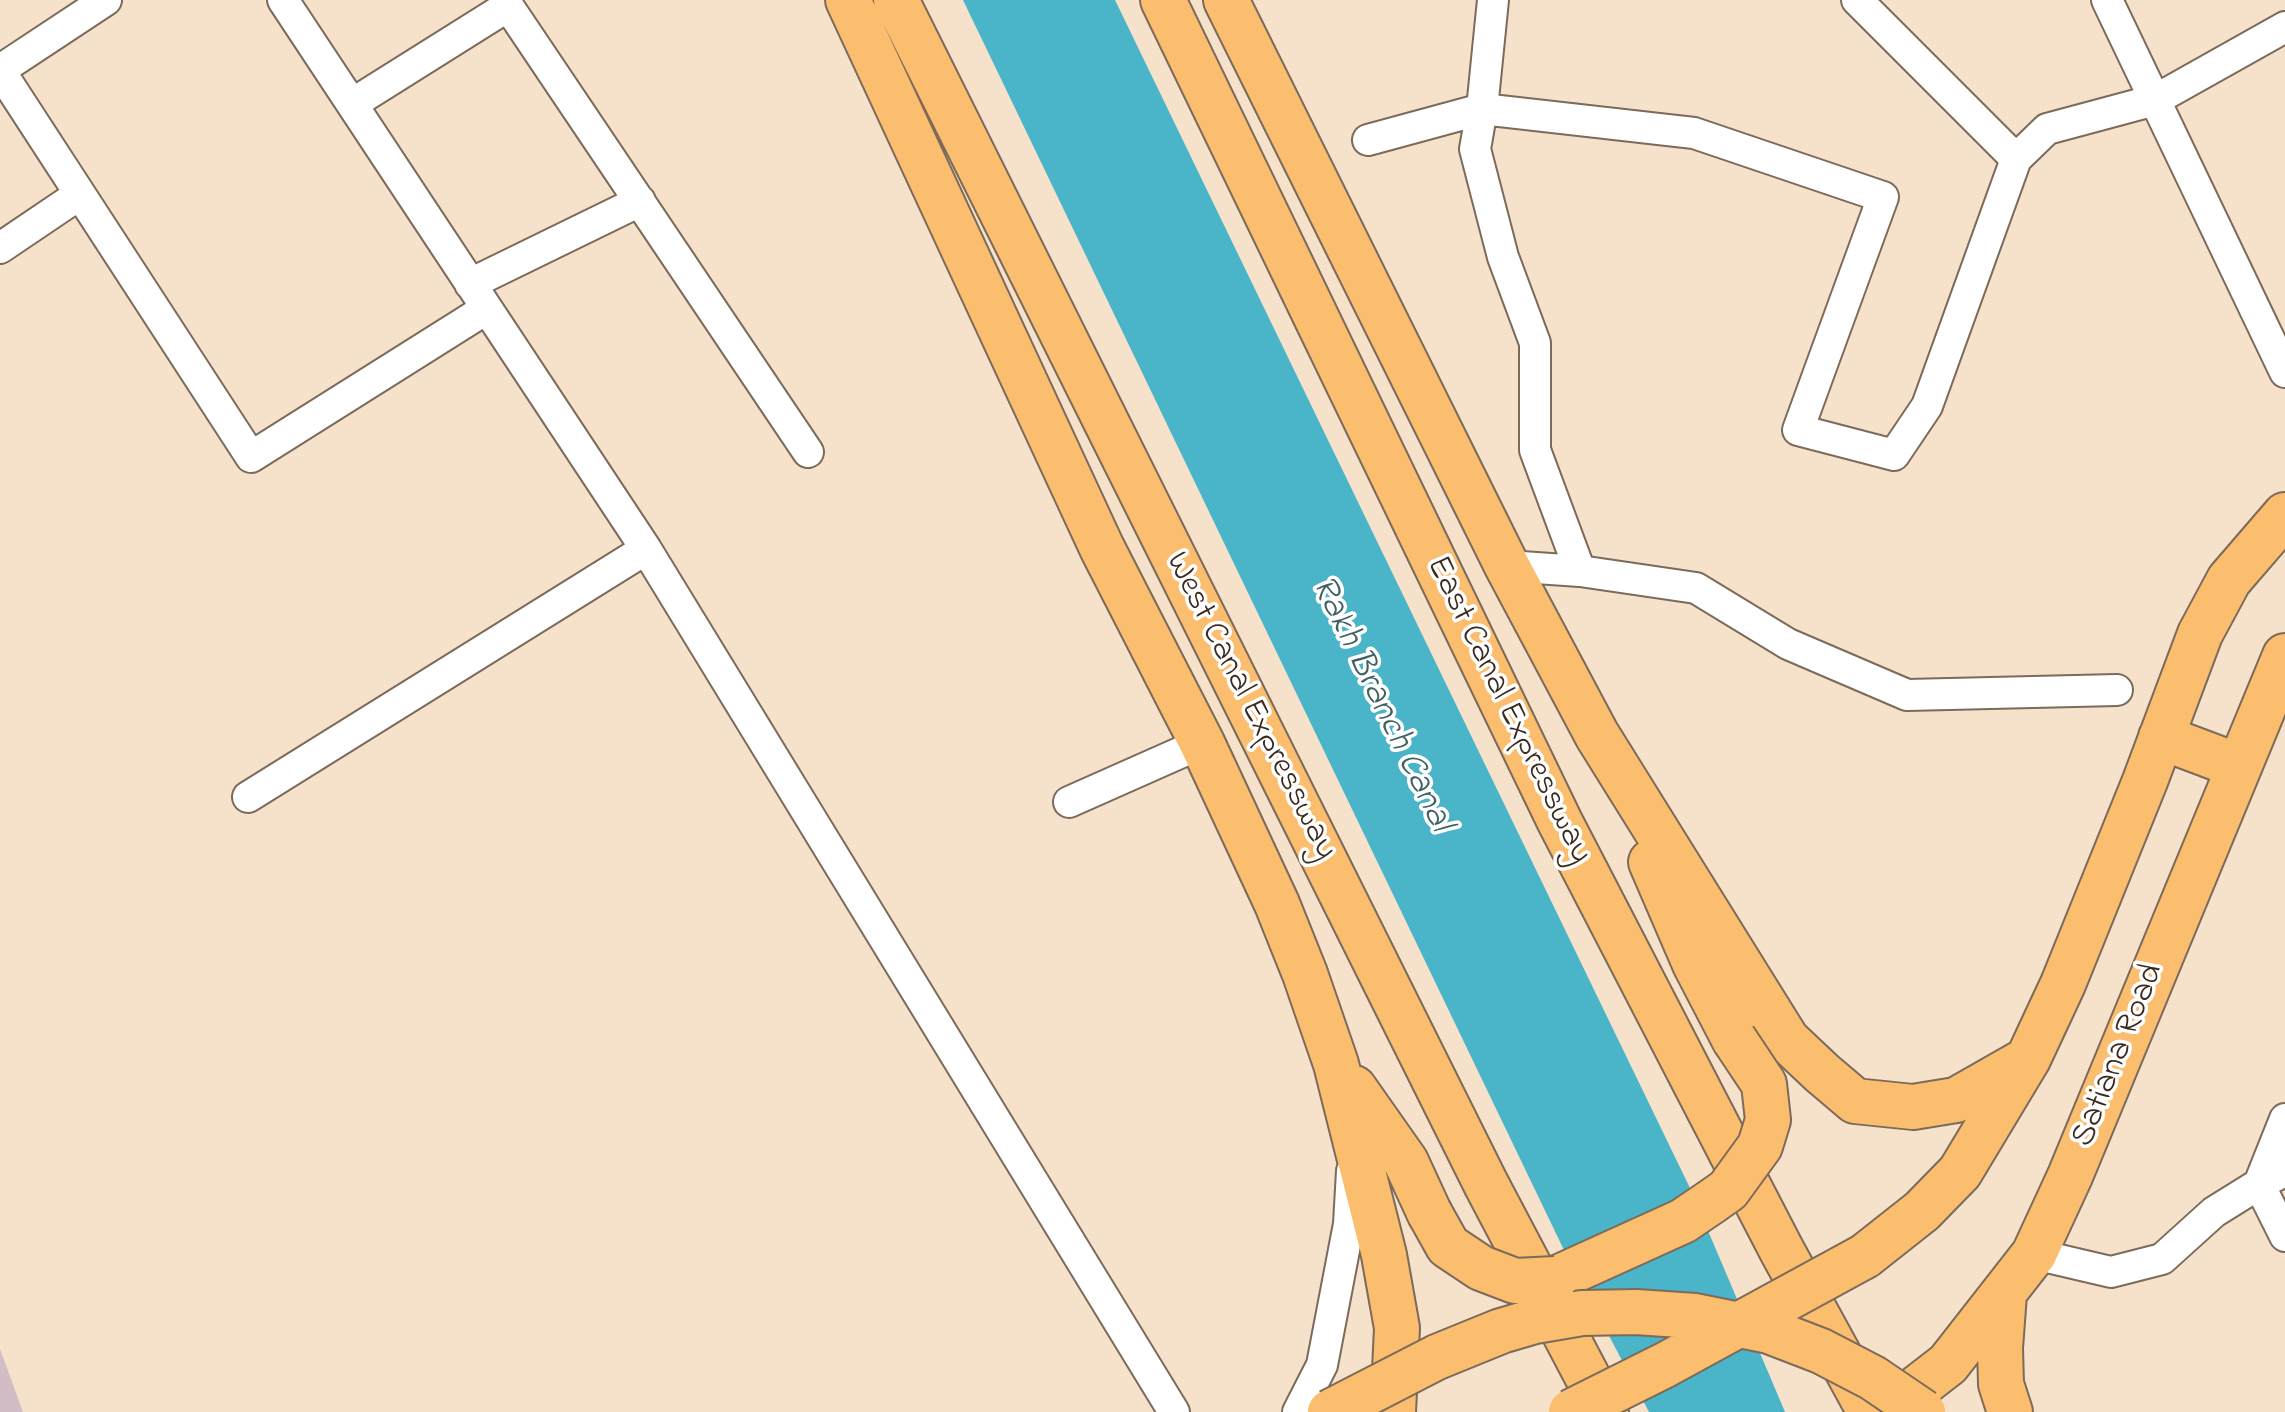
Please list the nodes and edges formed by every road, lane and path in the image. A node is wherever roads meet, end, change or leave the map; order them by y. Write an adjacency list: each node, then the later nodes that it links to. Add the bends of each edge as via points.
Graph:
1 (106, 0): 12 (street)
2 (283, 0): 14 (street)
3 (848, 0): 32 (main road, via 1102,548)
4 (896, 0): 50 (main road, West Canal Expressway, via 1486,1184)
5 (1163, 0): 51 (main road, East Canal Expressway, via 1560,822)
6 (1226, 0): 26 (main road)
7 (1493, 0): 15 (street)
8 (1857, 0): 17 (street)
9 (2107, 0): 13 (street)
10 (506, 3): 14 (street); 19 (street)
11 (2285, 27): 13 (street)
12 (0, 70): 18 (street)
13 (2155, 100): 17 (street, via 2047,129); 22 (street)
14 (352, 104): 21 (street)
15 (1482, 109): 16 (street); 17 (street, via 1694,133 1883,197 1798,430 1894,455 1927,406); 27 (street, via 1475,149 1503,257 1535,343 1535,450)
16 (1368, 140)
17 (2016, 159)
18 (80, 194): 20 (street); 21 (street, via 251,457)
19 (640, 201): 21 (street); 23 (street)
20 (0, 248)
21 (478, 297): 25 (street)
22 (2285, 372)
23 (808, 452)
24 (2285, 515): 31 (main road, via 2229,580 2200,634)
25 (646, 549): 34 (street); 45 (street)
26 (1507, 566): 27 (street); 30 (main road)
27 (1580, 571): 29 (street, via 1696,588 1788,644 1907,695)
28 (2285, 656): 33 (main road, Satiana Road)
29 (2117, 690)
30 (1597, 735): 37 (main road, via 1787,1040 1855,1101 1913,1107 1956,1100); 38 (main road, bridge, via 1695,964 1764,1084 1768,1120 1760,1146 1728,1190 1683,1221 1555,1279 1515,1281 1481,1268 1448,1246 1406,1162)
31 (2161, 737): 33 (main road); 37 (main road)
32 (1202, 743): 35 (street); 36 (main road)
33 (2238, 766): 42 (main road, Satiana Road)
34 (248, 797)
35 (1069, 802)
36 (1305, 974): 38 (main road); 46 (street, via 1353,1157 1349,1224 1322,1365)
37 (2028, 1059): 49 (main road, bridge, via 1960,1172 1922,1211 1865,1256)
38 (1336, 1064): 48 (main road, via 1397,1328)
39 (2285, 1119): 40 (street)
40 (2272, 1177): 41 (street); 42 (street, via 2214,1212 2162,1259 2111,1272)
41 (2285, 1236)
42 (2034, 1254): 43 (main road, Satiana Road)
43 (2004, 1294): 44 (main road, Satiana Road); 53 (main road, via 2001,1384)
44 (1930, 1393): 47 (main road, bridge, via 1873,1378 1769,1331 1695,1316 1582,1313 1501,1331); 52 (main road, Satiana Road)
45 (1174, 1412)
46 (1298, 1412)
47 (1330, 1412)
48 (1393, 1412)
49 (1571, 1412)
50 (1606, 1412)
51 (1870, 1412)
52 (1886, 1412)
53 (2010, 1412)

